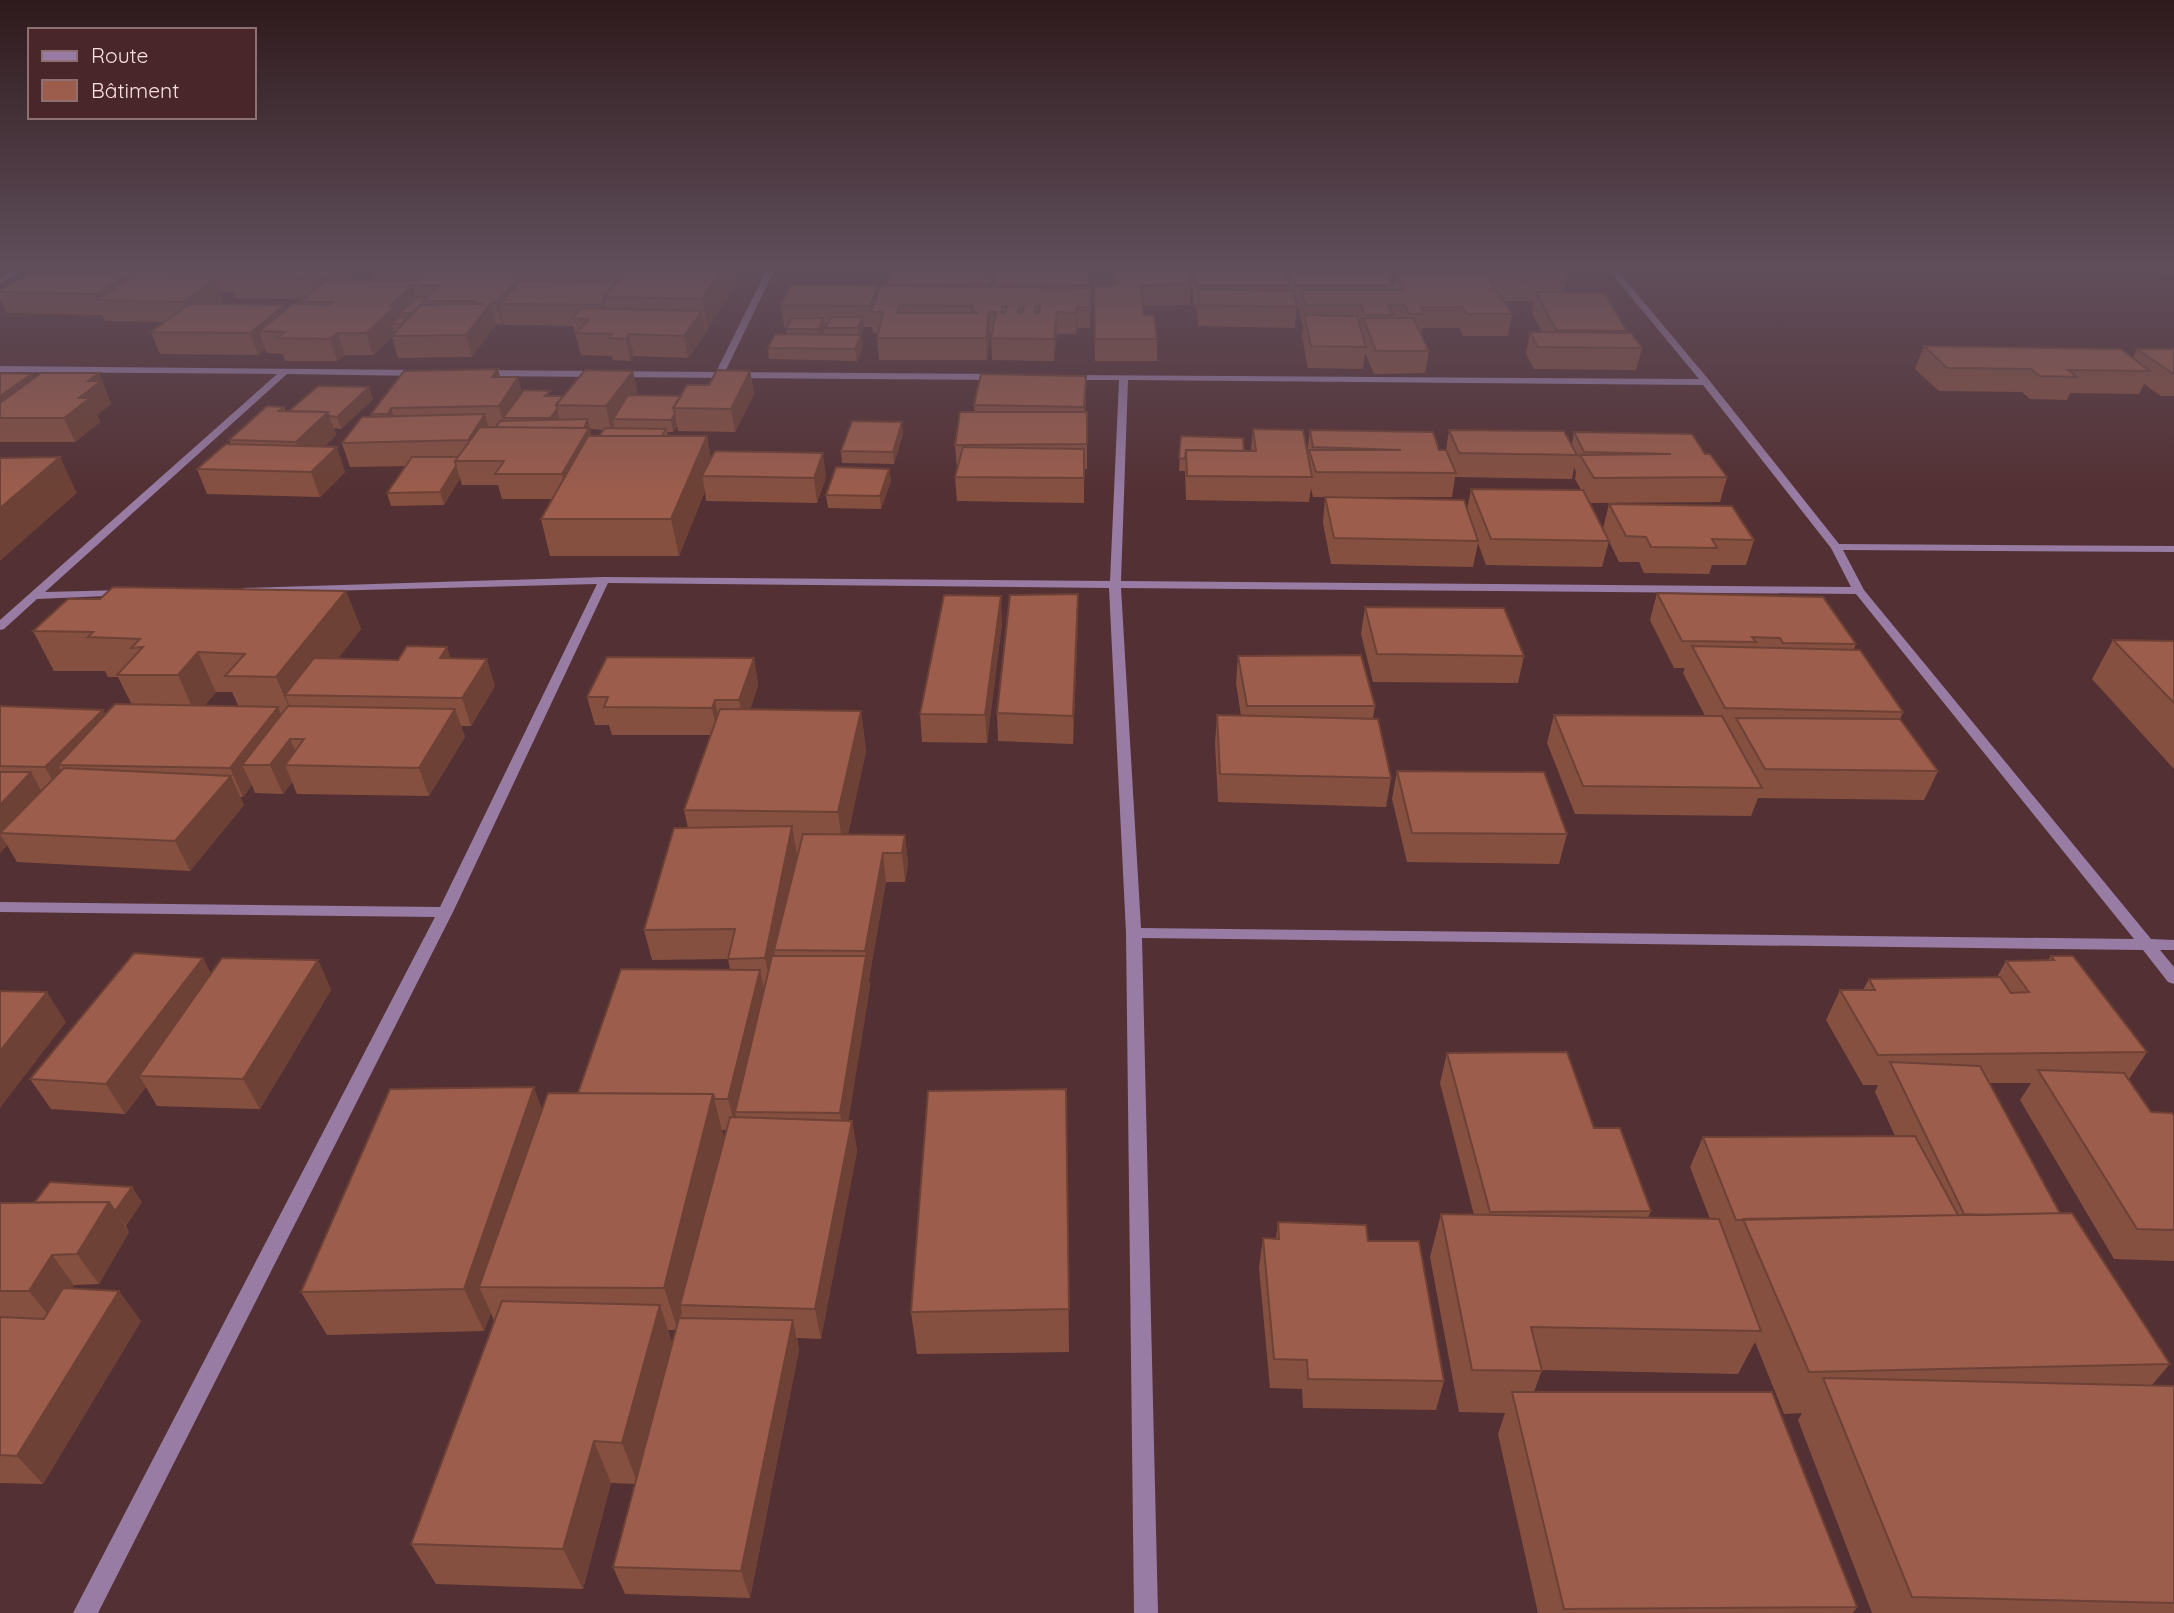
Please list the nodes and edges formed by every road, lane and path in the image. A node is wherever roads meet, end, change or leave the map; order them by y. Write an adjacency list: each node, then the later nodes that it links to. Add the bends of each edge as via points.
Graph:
1 (734, 344): 7 (street)
2 (1675, 344): 11 (street)
3 (0, 369): 4 (street)
4 (286, 372): 5 (street); 19 (street)
5 (425, 373)
6 (467, 373): 7 (street)
7 (719, 375): 8 (street)
8 (1012, 377)
9 (1054, 377): 10 (street)
10 (1124, 378): 11 (street); 15 (street)
11 (1706, 382): 12 (street)
12 (1836, 547): 13 (street); 17 (street)
13 (2174, 549)
14 (604, 580): 15 (street); 16 (street); 22 (street)
15 (1115, 585): 17 (street); 23 (street)
16 (229, 590)
17 (1859, 592): 24 (street)
18 (131, 593): 19 (street)
19 (34, 596): 20 (street)
20 (0, 626)
21 (0, 907): 22 (street)
22 (445, 912): 27 (street)
23 (1134, 933): 24 (street); 28 (street)
24 (2148, 945): 25 (street); 26 (street)
25 (2174, 945)
26 (2174, 978)
27 (85, 1613)
28 (1146, 1613)

